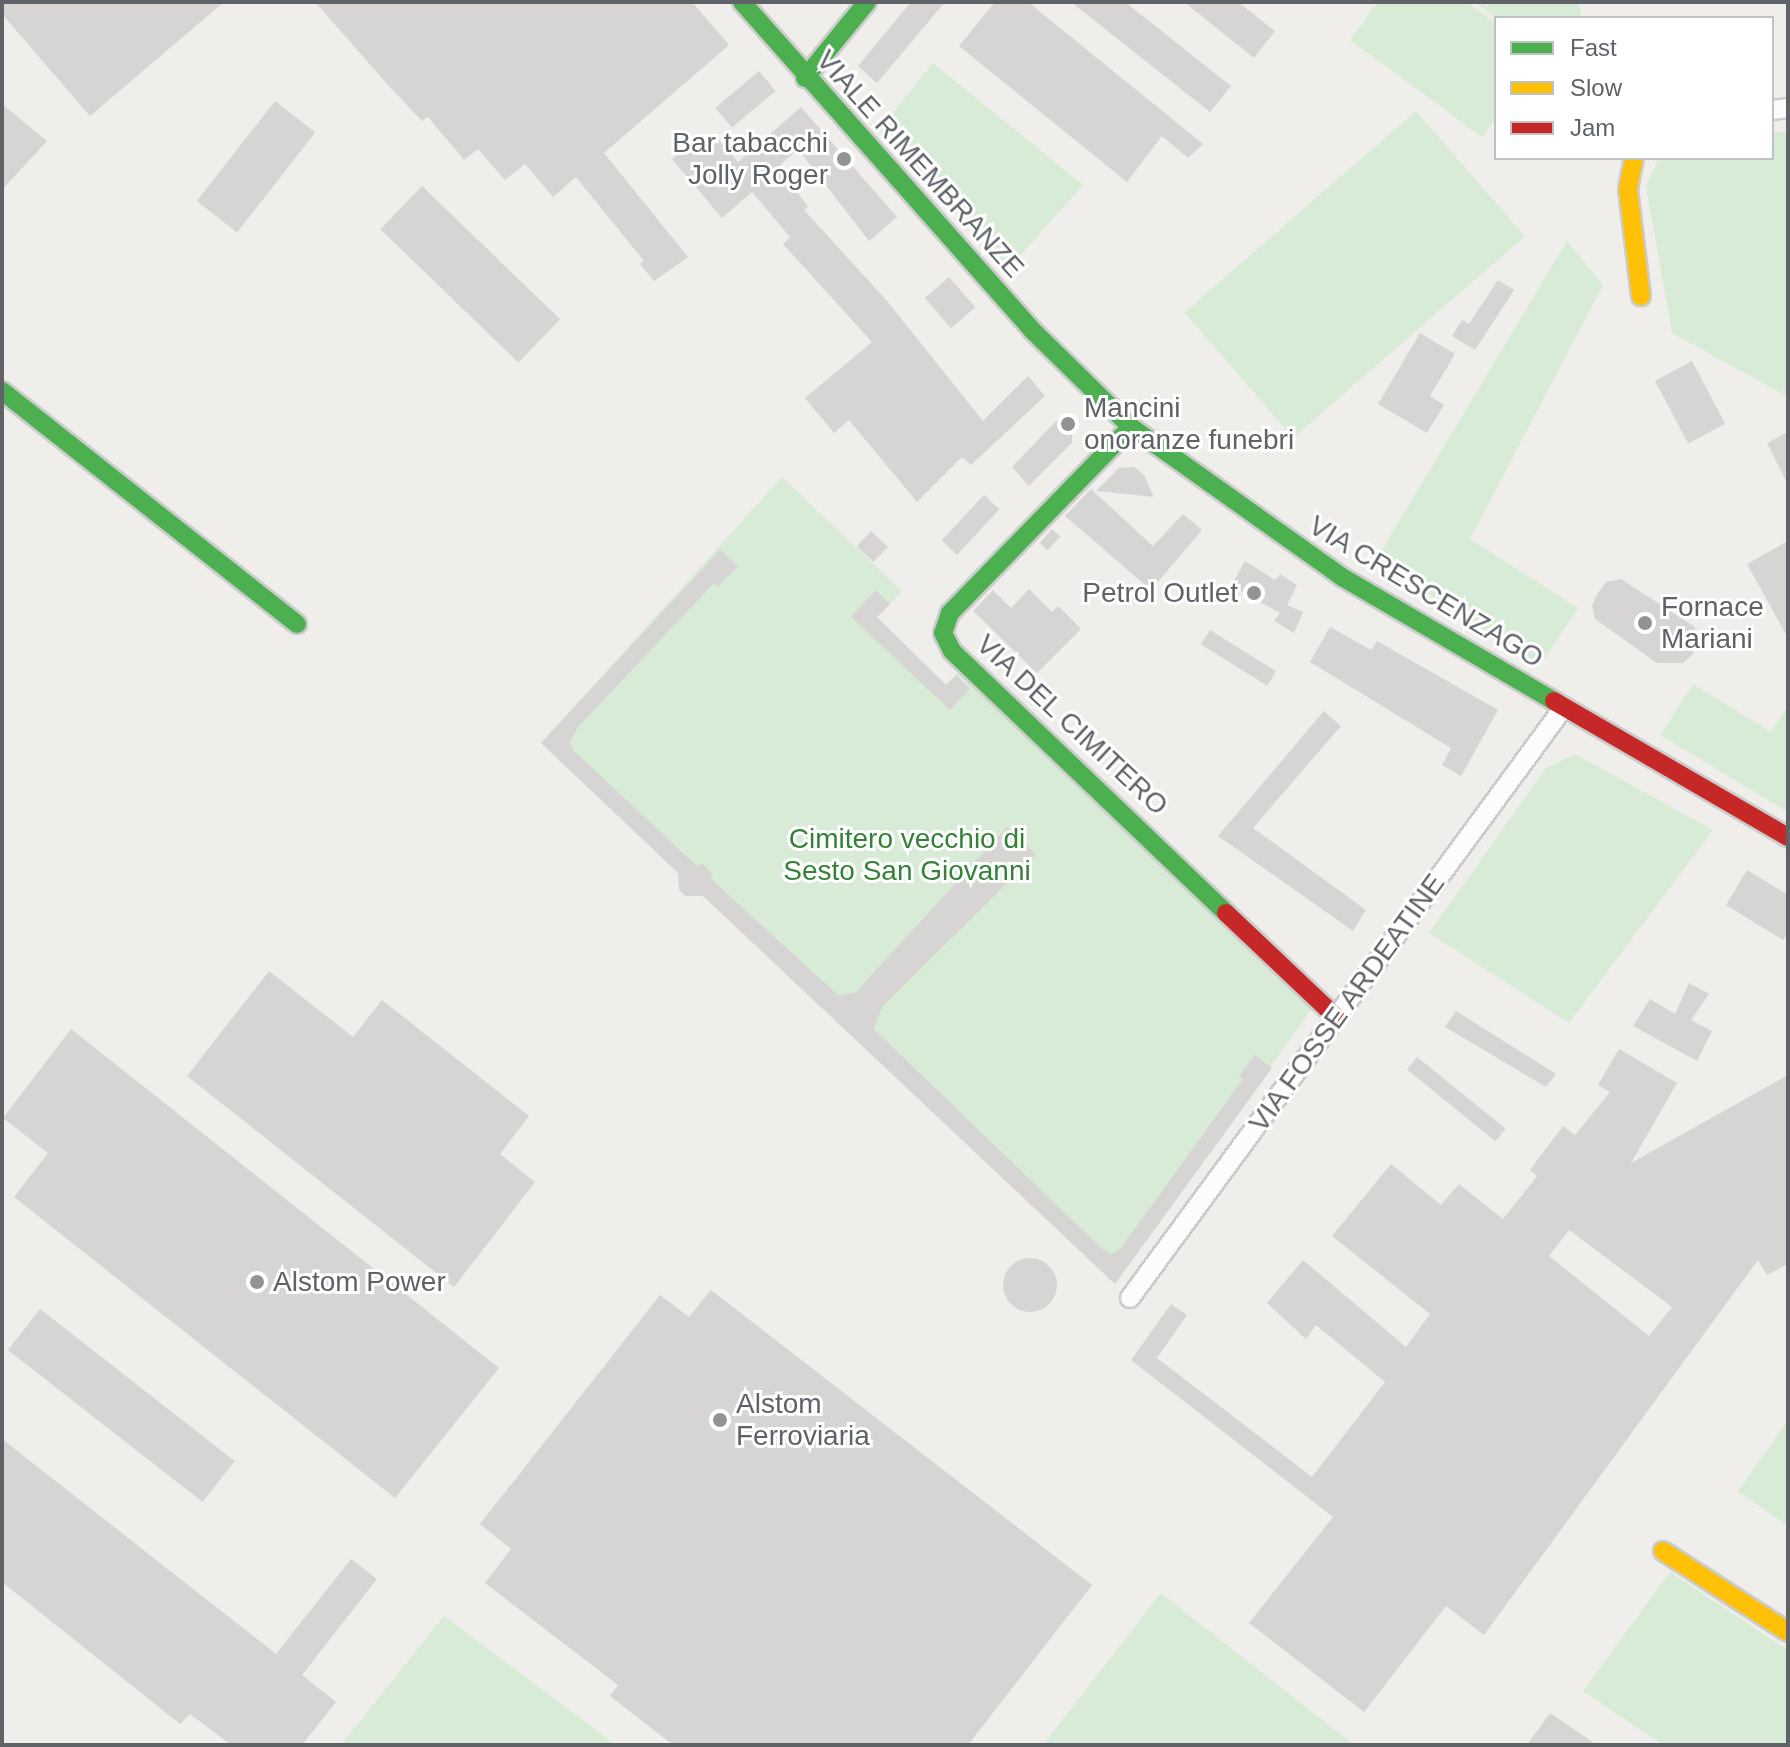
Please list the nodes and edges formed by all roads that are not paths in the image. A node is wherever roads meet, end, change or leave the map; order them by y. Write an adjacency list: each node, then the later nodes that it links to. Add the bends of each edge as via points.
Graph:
1 (742, 2): 3 (street, VIALE RIMEMBRANZE)
2 (867, 2): 3 (street)
3 (805, 78): 6 (street, VIALE RIMEMBRANZE)
4 (1634, 160): 5 (street, via 1628,189)
5 (1641, 296)
6 (1060, 360): 8 (street, VIA CRESCENZAGO)
7 (2, 391): 9 (street)
8 (1131, 427): 10 (street, VIA CRESCENZAGO, via 1307,555); 12 (street, VIA DEL CIMITERO, via 950,613 943,633 952,651)
9 (297, 624)
10 (1564, 707): 11 (street, VIA CRESCENZAGO); 12 (street, VIA FOSSE ARDEATINE)
11 (1788, 837)
12 (1336, 1017): 13 (street, VIA FOSSE ARDEATINE)
13 (1130, 1298)
14 (1663, 1551): 15 (street)
15 (1788, 1632)

